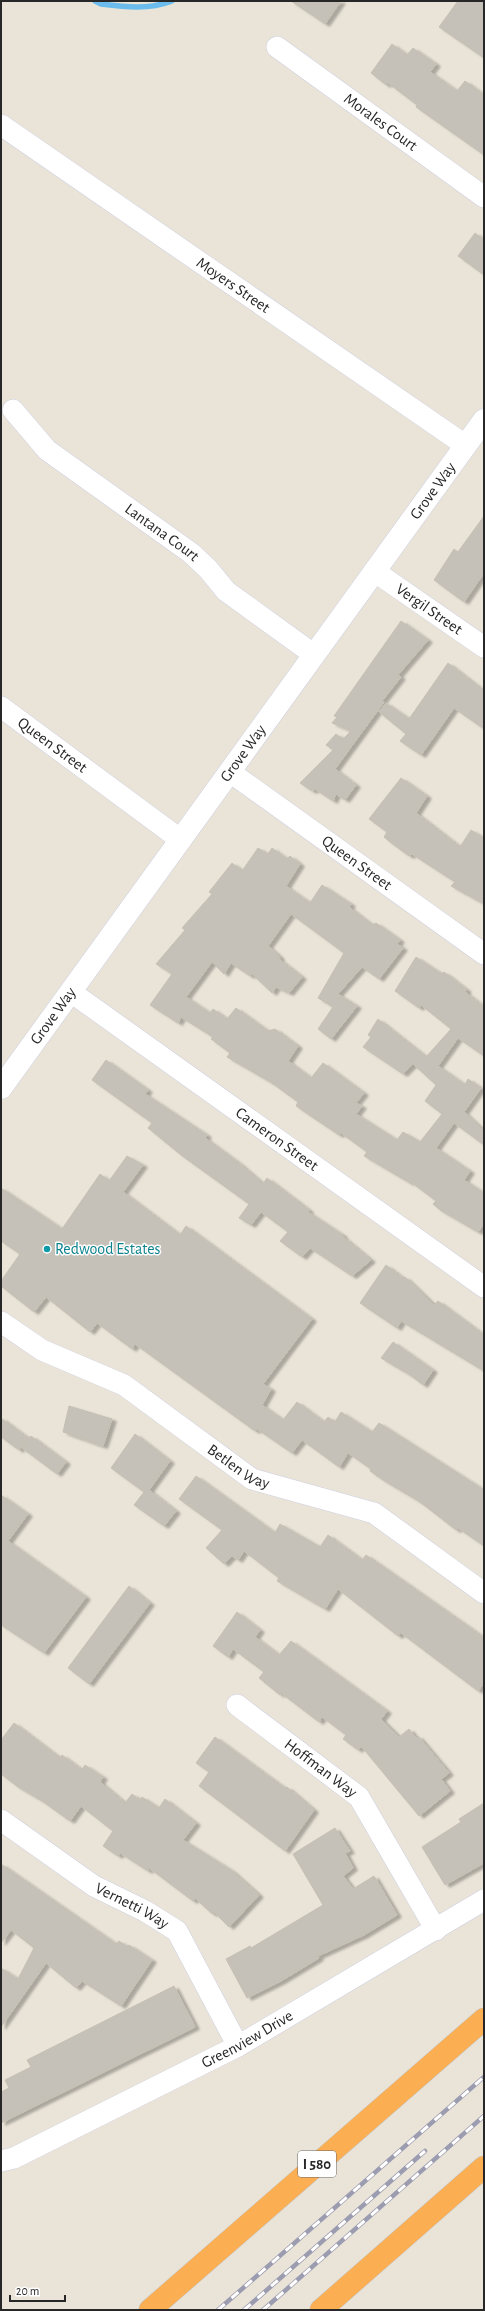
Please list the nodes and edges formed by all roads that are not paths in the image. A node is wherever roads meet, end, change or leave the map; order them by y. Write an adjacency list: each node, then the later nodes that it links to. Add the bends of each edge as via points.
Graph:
1 (277, 47): 3 (street, Morales Court)
2 (1, 124): 6 (street, Moyers Street)
3 (484, 197)
4 (13, 410): 9 (street, Lantana Court, via 48,450 191,553 226,591)
5 (484, 420): 6 (main road, Grove Way)
6 (465, 445): 7 (main road, Grove Way)
7 (374, 571): 8 (street, Vergil Street); 9 (main road, Grove Way)
8 (484, 647)
9 (313, 654): 11 (main road, Grove Way)
10 (1, 707): 12 (street, Queen Street)
11 (230, 772): 12 (main road, Grove Way); 13 (street, Queen Street)
12 (181, 840): 14 (main road, Grove Way)
13 (484, 954)
14 (70, 992): 15 (main road, Grove Way); 16 (street, Cameron Street)
15 (1, 1088)
16 (484, 1287)
17 (1, 1322): 18 (street, Betlen Way, via 42,1350 124,1385 252,1479 374,1513)
18 (484, 1593)
19 (237, 1705): 22 (street, Hoffman Way, via 359,1797)
20 (1, 1820): 24 (street, Vernetti Way, via 94,1886 145,1911 178,1931)
21 (484, 1900): 22 (street, Greenview Drive)
22 (436, 1930): 24 (street, Greenview Drive)
23 (484, 2019): 27 (highway, I 580)
24 (238, 2046): 25 (street, Greenview Drive, via 14,2158)
25 (1, 2161)
26 (484, 2167): 28 (highway)
27 (150, 2310)
28 (321, 2310)

